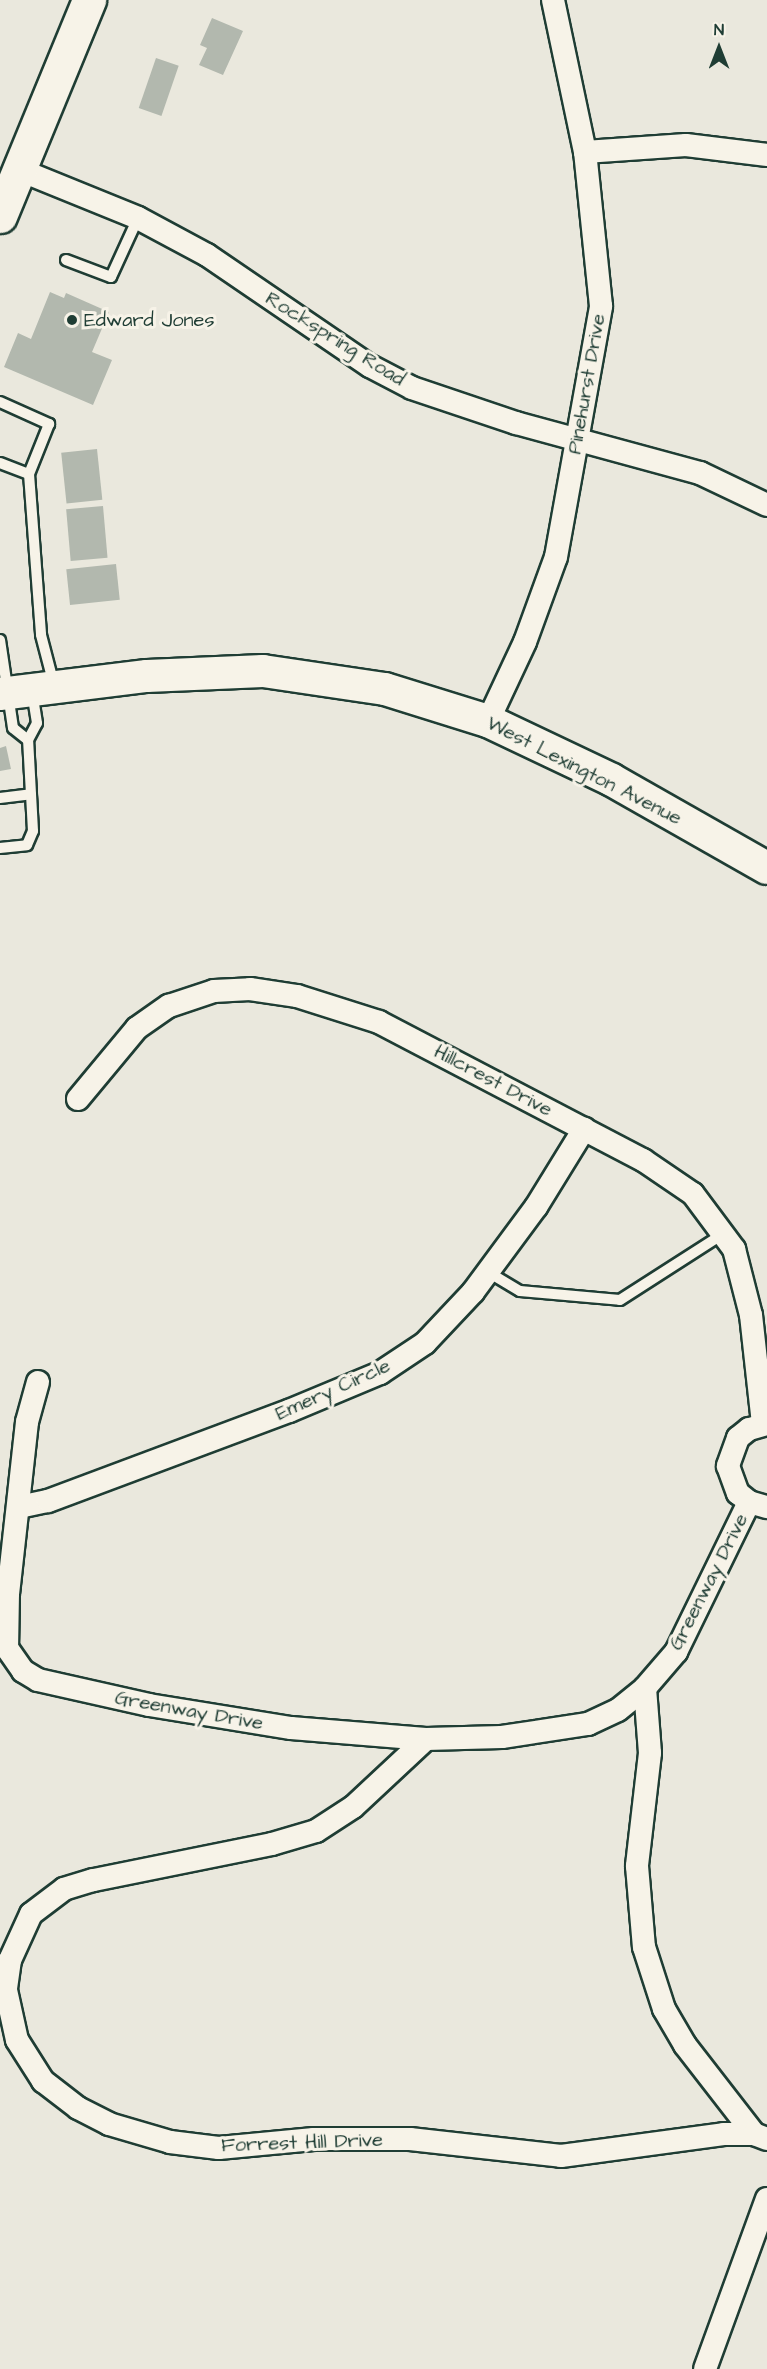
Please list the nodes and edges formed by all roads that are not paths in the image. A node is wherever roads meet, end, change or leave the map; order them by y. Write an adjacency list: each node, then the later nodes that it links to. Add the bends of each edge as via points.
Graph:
1 (89, 0): 5 (main road)
2 (553, 0): 3 (street, Pinehurst Drive)
3 (585, 152): 4 (street, via 686,145); 10 (street, Pinehurst Drive, via 601,306)
4 (767, 155)
5 (20, 170): 6 (main road); 7 (street, Rockspring Road)
6 (0, 216)
7 (138, 218): 8 (lane, via 111,277); 10 (street, Rockspring Road, via 207,255 370,366 412,388 516,423)
8 (66, 260)
9 (0, 402): 12 (lane, via 49,424)
10 (577, 438): 13 (street, Rockspring Road, via 700,473); 16 (street, Pinehurst Drive, via 556,557 525,642)
11 (0, 463): 12 (lane)
12 (29, 474): 15 (lane, via 40,635)
13 (767, 505)
14 (0, 640): 15 (lane)
15 (23, 690): 16 (street, West Lexington Avenue, via 263,671 385,689); 17 (lane, via 37,723); 17 (lane, via 13,728)
16 (488, 721): 21 (street, West Lexington Avenue, via 612,780)
17 (28, 740): 18 (lane)
18 (31, 794): 19 (lane); 20 (lane, via 33,831 27,845)
19 (0, 798)
20 (0, 848)
21 (767, 868)
22 (78, 1099): 23 (street, Hillcrest Drive, via 137,1028 169,1006 214,991 250,989 297,996 379,1022)
23 (584, 1129): 24 (street, Hillcrest Drive, via 643,1160 693,1194); 25 (street, Emery Circle, via 536,1207)
24 (723, 1234): 25 (lane, via 620,1300 520,1291); 27 (street, Hillcrest Drive, via 734,1249 751,1316)
25 (488, 1272): 29 (street, Emery Circle, via 425,1343 380,1373 245,1428 48,1501)
26 (38, 1382): 29 (street, Greenway Drive, via 27,1422)
27 (765, 1424): 28 (street, via 738,1438 729,1458 730,1480)
28 (758, 1504): 30 (street, Greenway Drive, via 676,1652)
29 (19, 1507): 31 (street, Greenway Drive, via 5,1632 13,1659 38,1680 149,1705 291,1728)
30 (645, 1688): 31 (street, Greenway Drive, via 618,1710 588,1724 502,1737); 32 (street, via 650,1753 637,1866 644,1947 664,2009 685,2045)
31 (426, 1739): 32 (street, Forrest Hill Drive, via 353,1807 316,1831 272,1844 93,1880 64,1889 31,1914 10,1960 6,1990 16,2040 43,2080 78,2108 109,2124 170,2142 219,2148 314,2139 410,2139 561,2156 724,2134)
32 (761, 2137)
33 (767, 2199): 34 (street)
34 (705, 2369)

